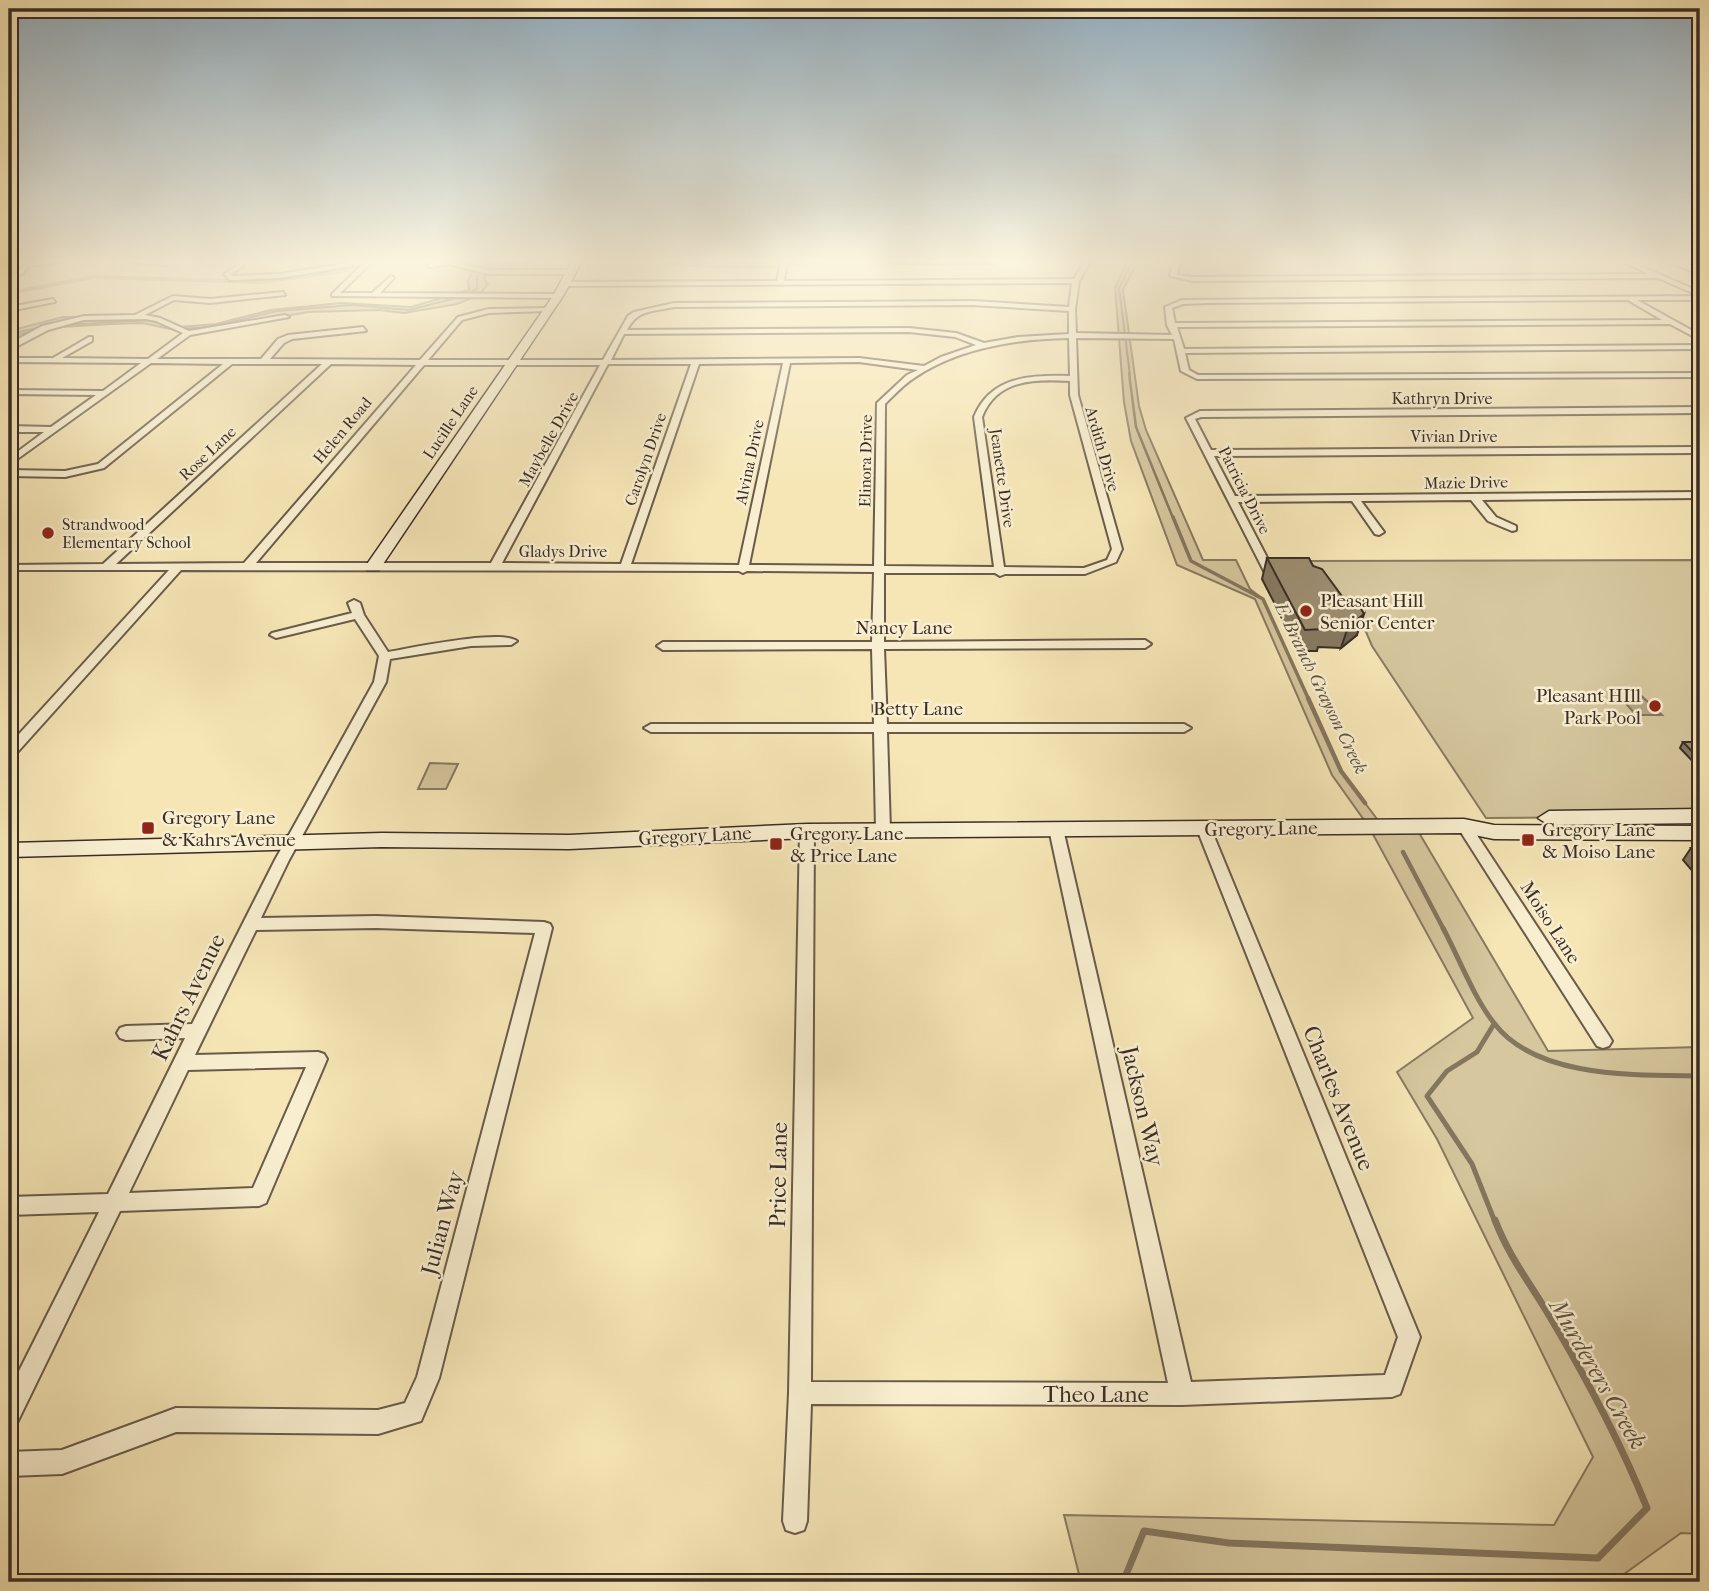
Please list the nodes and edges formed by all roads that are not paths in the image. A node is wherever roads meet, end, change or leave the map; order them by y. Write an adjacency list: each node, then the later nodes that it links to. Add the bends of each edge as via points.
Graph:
1 (31, 335): 12 (street)
2 (185, 335): 17 (street)
3 (307, 335): 20 (street, via 281,341)
4 (444, 335): 24 (street, Helen Road)
5 (531, 335): 25 (main road, Lucille Lane)
6 (621, 335): 23 (street, Maybelle Drive)
7 (957, 335): 11 (street)
8 (1073, 336): 9 (street, Elinora Drive); 11 (street, Elinora Drive); 28 (street, Ardith Drive)
9 (1174, 337): 14 (street)
10 (89, 339): 15 (street)
11 (982, 345): 26 (street, Elinora Drive)
12 (9, 347)
13 (1700, 347): 14 (street)
14 (1183, 351): 27 (street, via 1185,371 1197,377 1225,379)
15 (55, 359): 16 (street); 17 (street)
16 (9, 360)
17 (149, 360): 19 (street); 30 (street)
18 (787, 360): 21 (street); 26 (street, via 870,360); 53 (street, Alvina Drive)
19 (231, 361): 20 (street); 38 (street, via 101,466 65,474)
20 (264, 361): 22 (street)
21 (696, 361): 23 (street); 50 (street, Carolyn Drive)
22 (329, 362): 24 (street); 48 (street, Rose Lane)
23 (607, 362): 25 (street); 46 (street, Maybelle Drive)
24 (419, 363): 25 (street); 52 (street, Helen Road)
25 (512, 363): 49 (main road, Lucille Lane)
26 (923, 368): 54 (street, Elinora Drive, via 881,403)
27 (1700, 375)
28 (1074, 379): 45 (street, Ardith Drive, via 1076,411 1117,550); 56 (street, Jeanette Drive, via 1010,384 993,392 980,407)
29 (9, 392): 30 (street)
30 (103, 393): 34 (street)
31 (1700, 410): 32 (street, Kathryn Drive, via 1200,414 1190,418)
32 (1194, 424): 36 (street, Patricia Drive)
33 (9, 429): 34 (street)
34 (52, 430): 37 (street)
35 (1700, 450): 36 (street, Vivian Drive)
36 (1208, 453): 41 (street, Patricia Drive)
37 (9, 462)
38 (9, 473)
39 (1700, 495): 40 (street, Mazie Drive)
40 (1475, 498): 42 (street, Mazie Drive); 43 (street, via 1492,519)
41 (1232, 499): 42 (street, Mazie Drive); 55 (street, Patricia Drive)
42 (1356, 500): 44 (street)
43 (1512, 528)
44 (1379, 532)
45 (1111, 562): 56 (street, Gladys Drive, via 1085,571)
46 (495, 566): 49 (street, Gladys Drive); 50 (street, Gladys Drive)
47 (13, 567): 48 (street, Gladys Drive)
48 (106, 567): 51 (street, Gladys Drive)
49 (373, 567): 52 (street, Gladys Drive)
50 (625, 567): 53 (street, Gladys Drive)
51 (177, 568): 52 (street, Gladys Drive); 66 (street)
52 (246, 568)
53 (743, 570): 54 (street, Gladys Drive)
54 (878, 571): 56 (street, Gladys Drive); 60 (street, Elinora Drive)
55 (1269, 571)
56 (1000, 573)
57 (276, 635): 62 (street, via 356,609)
58 (511, 641): 62 (street, via 471,642)
59 (1145, 643): 60 (street, Nancy Lane)
60 (878, 645): 61 (street, Nancy Lane); 63 (street, Elinora Drive)
61 (663, 646)
62 (384, 656): 74 (street, Kahrs Avenue, via 380,682)
63 (881, 727): 64 (street, Betty Lane); 65 (street, Betty Lane); 70 (street, Elinora Drive)
64 (651, 728)
65 (1184, 728)
66 (9, 754)
67 (1700, 816): 68 (main road, Gregory Lane, via 1486,818)
68 (1465, 826): 71 (main road, Gregory Lane); 73 (main road, Gregory Lane, via 1494,832); 79 (street, Moiso Lane)
69 (1056, 829): 70 (main road, Gregory Lane); 71 (main road, Gregory Lane); 85 (street, Jackson Way)
70 (883, 830): 72 (main road, Gregory Lane)
71 (1205, 830): 83 (street, Charles Avenue, via 1409,1337)
72 (807, 831): 74 (main road, Gregory Lane, via 569,842); 84 (street, Price Lane)
73 (1700, 833)
74 (292, 842): 75 (main road, Gregory Lane); 76 (street, Kahrs Avenue)
75 (9, 850)
76 (251, 924): 77 (street, Kahrs Avenue); 87 (street, Julian Way, via 376,922 544,928 428,1378 413,1413 378,1422 176,1420 62,1462)
77 (198, 1031): 78 (street); 80 (street, Kahrs Avenue)
78 (126, 1033)
79 (1603, 1041)
80 (183, 1063): 81 (street, Kahrs Avenue); 81 (street, via 318,1059 259,1197)
81 (112, 1203): 82 (street); 86 (street, Kahrs Avenue)
82 (9, 1206)
83 (1392, 1386): 85 (street, Theo Lane)
84 (800, 1393): 85 (street, Theo Lane); 88 (street, Price Lane)
85 (1182, 1394)
86 (9, 1415)
87 (9, 1464)
88 (795, 1521)

